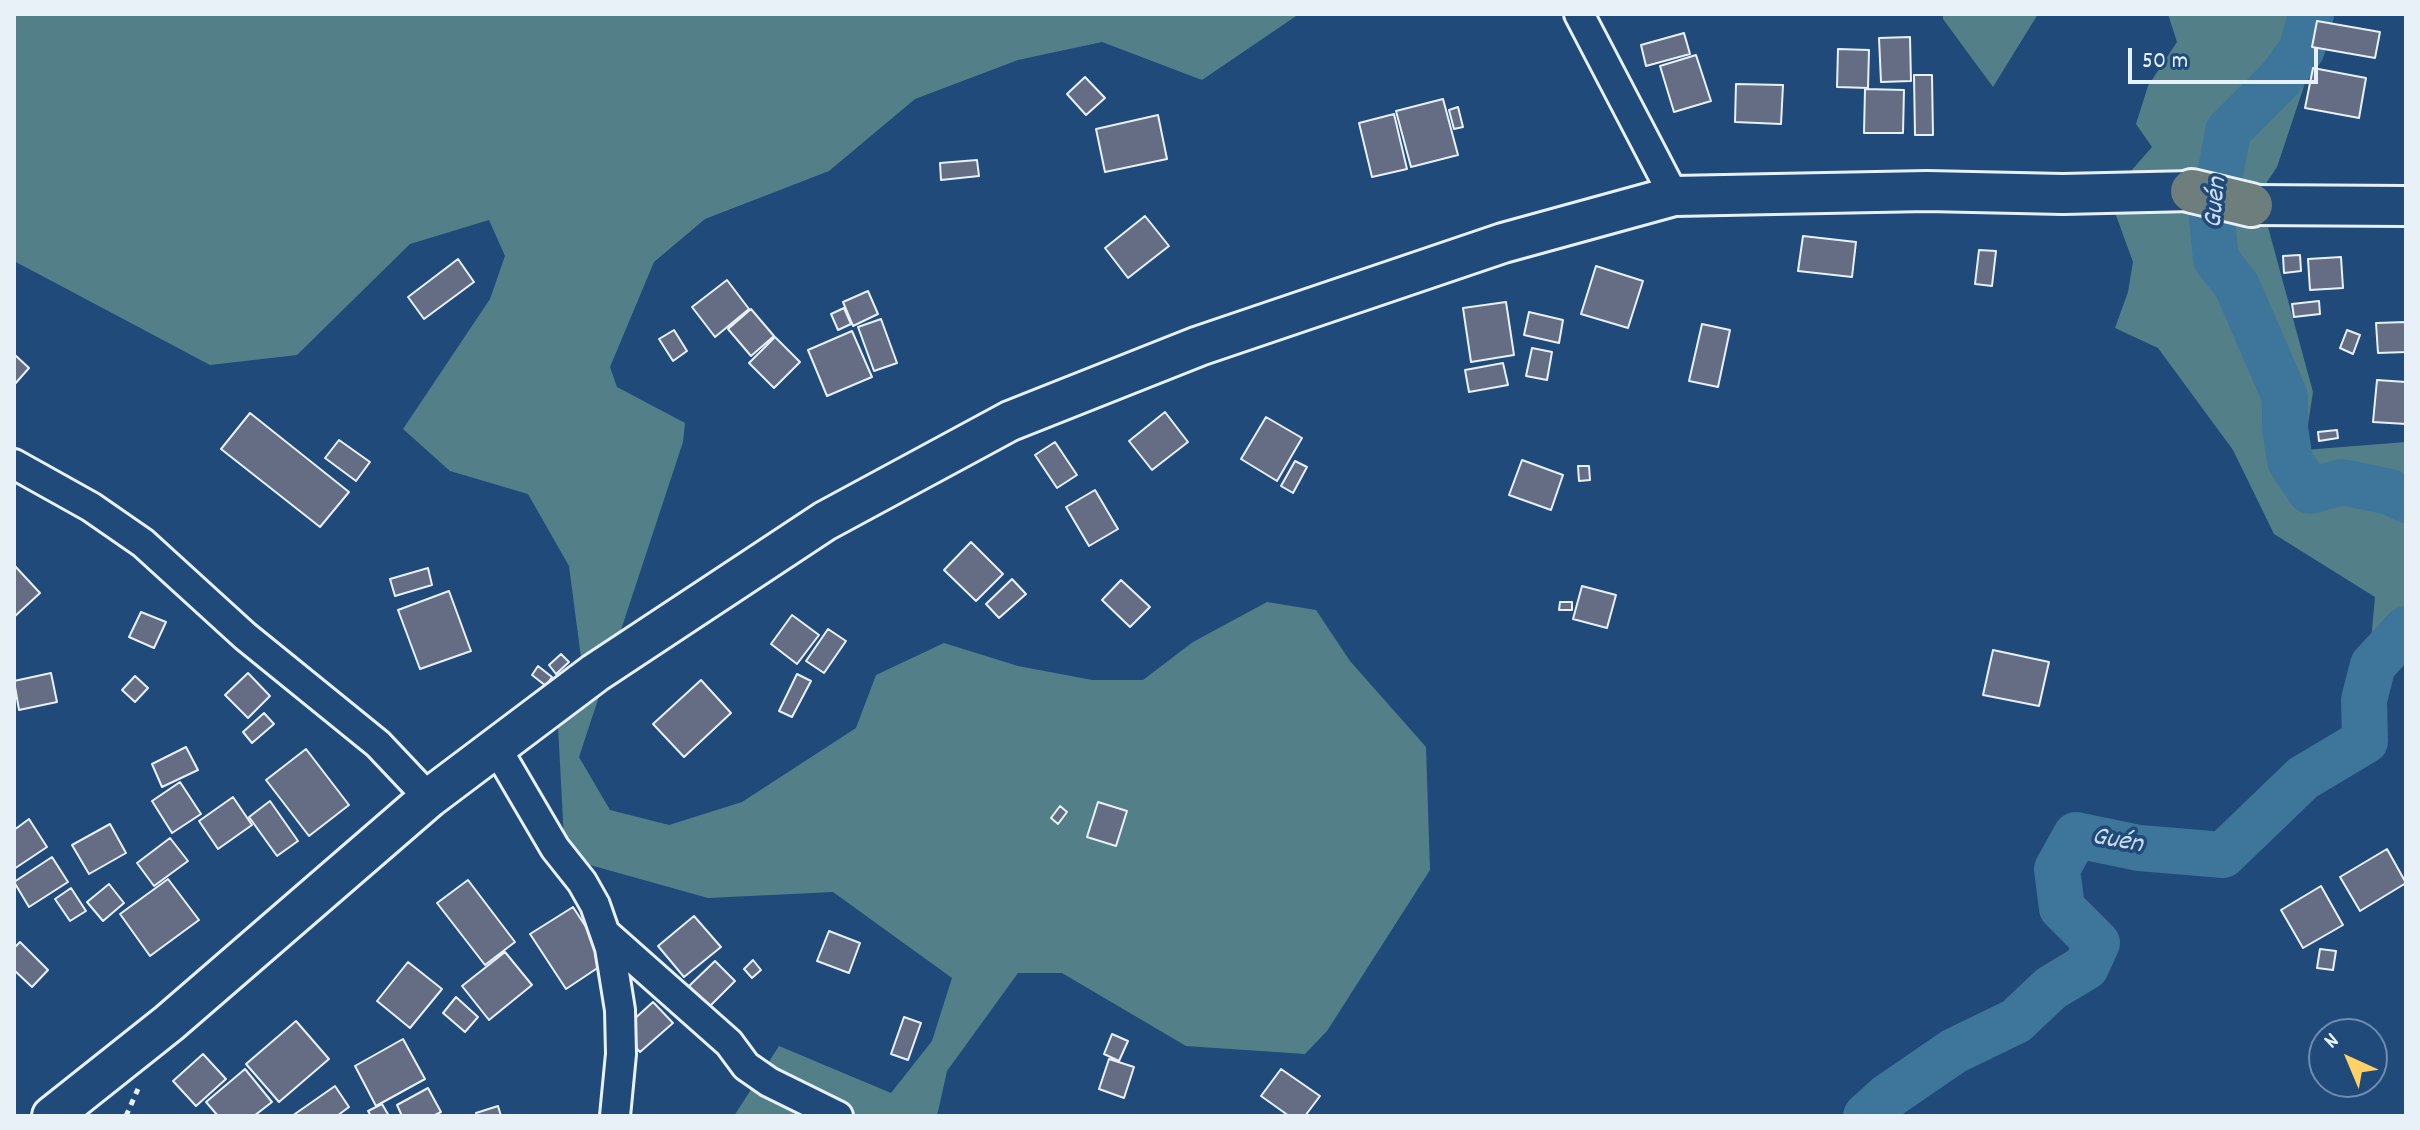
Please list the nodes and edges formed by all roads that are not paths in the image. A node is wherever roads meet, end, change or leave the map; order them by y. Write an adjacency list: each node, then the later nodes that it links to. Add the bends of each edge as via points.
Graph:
1 (1579, 14): 3 (street)
2 (2192, 191): 3 (main road); 4 (main road)
3 (1674, 196): 7 (main road, via 1489,248 1199,346 1010,421 825,521 595,673)
4 (2251, 205): 5 (main road)
5 (2406, 206)
6 (14, 464): 8 (street, via 143,543 378,744)
7 (497, 749): 8 (main road); 9 (street, via 555,848 582,882)
8 (429, 798): 10 (main road, via 169,1023)
9 (605, 933): 11 (street, via 620,1010); 12 (street, via 729,1043 746,1066)
10 (52, 1116)
11 (615, 1116)
12 (838, 1116)

